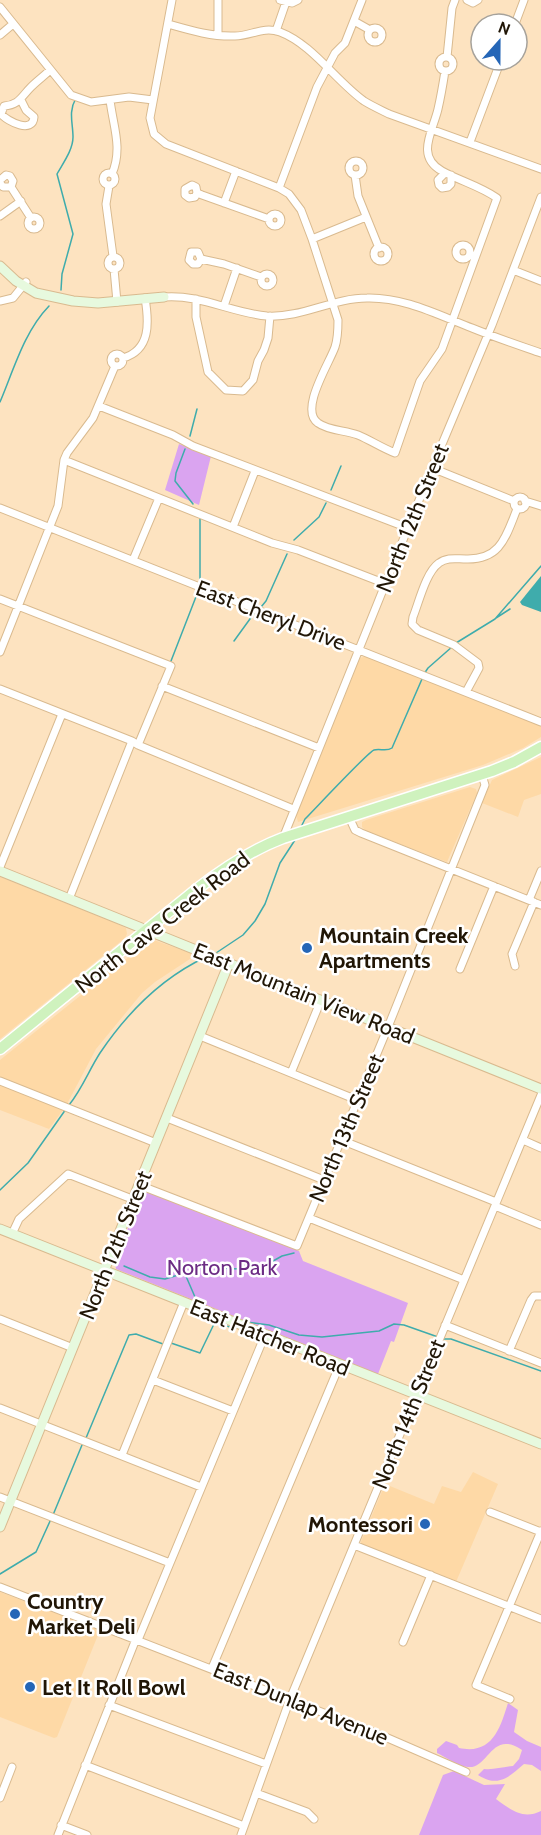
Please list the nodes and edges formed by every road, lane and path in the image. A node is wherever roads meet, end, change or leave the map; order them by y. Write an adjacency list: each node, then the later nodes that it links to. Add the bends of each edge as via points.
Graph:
1 (172, 0): 12 (street)
2 (218, 0): 16 (street)
3 (298, 0): 8 (street)
4 (362, 0): 10 (street)
5 (455, 0): 23 (street, via 447,57 439,63 445,71)
6 (468, 0): 7 (street)
7 (478, 0)
8 (283, 1): 14 (street)
9 (0, 7): 11 (street)
10 (354, 21): 13 (street); 17 (street, via 345,43)
11 (13, 24): 15 (street); 18 (street)
12 (168, 24): 16 (street); 22 (street)
13 (370, 30)
14 (276, 31): 16 (street); 17 (street, via 291,37)
15 (0, 35)
16 (218, 35)
17 (327, 68): 23 (street, via 365,102); 29 (street)
18 (50, 70): 20 (street); 21 (street, via 71,95 91,102)
19 (496, 72): 24 (street)
20 (21, 100): 20 (street, via 4,106 1,114 5,119 32,126 34,117)
21 (110, 100): 22 (street); 52 (street, via 118,155 112,174 116,181 109,186 106,204 113,256 107,264 114,269)
22 (153, 100): 26 (street, via 150,118 154,134 166,144)
23 (432, 128): 24 (street); 56 (street, via 426,144 428,157 436,168 497,198 472,256)
24 (470, 142): 25 (street)
25 (541, 169)
26 (236, 171): 29 (street); 33 (street)
27 (355, 175): 36 (street)
28 (0, 182): 32 (street, via 4,176 10,176 10,187)
29 (279, 188): 39 (street, via 297,204)
30 (197, 194): 33 (street)
31 (541, 197): 34 (street, North 12th Street)
32 (21, 201): 35 (street); 37 (street)
33 (224, 203): 38 (street)
34 (539, 209): 44 (street, North 12th Street)
35 (0, 216)
36 (366, 217): 39 (street); 40 (street)
37 (31, 218)
38 (269, 219)
39 (312, 239): 53 (street)
40 (379, 248)
41 (201, 259): 43 (street)
42 (0, 264): 47 (street)
43 (237, 268): 45 (street); 54 (street)
44 (513, 270): 46 (street); 57 (street, North 12th Street)
45 (261, 277)
46 (541, 281)
47 (24, 284): 51 (street, via 13,298); 52 (street, via 36,293 60,298 87,303)
48 (161, 297): 49 (street); 50 (street)
49 (145, 298): 52 (street); 59 (street, via 146,338 135,352)
50 (196, 299): 54 (street); 55 (street, via 208,372 226,390 243,391 253,380 268,338)
51 (0, 301)
52 (117, 302)
53 (333, 304): 55 (street); 56 (street, via 359,298 387,298); 56 (street, via 338,338 313,400 314,419 320,425 355,434 395,453 420,381 442,349)
54 (224, 306): 55 (street)
55 (270, 316)
56 (453, 321): 57 (street)
57 (489, 334): 58 (street); 63 (street, North 12th Street)
58 (541, 353)
59 (123, 358): 60 (street); 60 (street, via 112,355 110,361)
60 (115, 366): 61 (street)
61 (99, 406): 62 (street); 64 (street)
62 (64, 460): 65 (street); 72 (street, via 58,506)
63 (432, 468): 66 (street); 73 (street, North 12th Street)
64 (255, 471): 71 (street); 73 (street)
65 (159, 498): 71 (street); 74 (street)
66 (514, 501): 67 (street, via 521,497); 70 (street)
67 (525, 501): 68 (street); 70 (street, via 523,508)
68 (541, 506)
69 (0, 508): 72 (street, East Cheryl Drive)
70 (517, 509): 82 (street, via 504,543 490,554 473,559 447,559 431,571 413,617 412,624 418,630 454,645 477,663 479,668)
71 (233, 527): 75 (street)
72 (49, 528): 74 (street, East Cheryl Drive); 77 (street)
73 (408, 528): 75 (street, North 12th Street)
74 (134, 560): 78 (street, East Cheryl Drive)
75 (386, 584): 78 (street, North 12th Street)
76 (0, 599): 77 (street)
77 (18, 606): 79 (street); 80 (street, via 171,666)
78 (358, 649): 82 (street, East Cheryl Drive); 87 (street, North 12th Street)
79 (0, 652)
80 (162, 686): 85 (street); 87 (street)
81 (0, 689): 83 (street)
82 (466, 692): 84 (street, East Cheryl Drive)
83 (62, 714): 85 (street); 92 (street)
84 (541, 722)
85 (135, 743): 89 (street); 96 (street)
86 (541, 747): 88 (main road, North Cave Creek Road)
87 (319, 748): 89 (street, North 12th Street)
88 (482, 775): 90 (main road, North Cave Creek Road); 93 (street, North 13th Street, via 485,785)
89 (293, 810): 91 (street, North 12th Street)
90 (349, 817): 91 (main road, North Cave Creek Road); 93 (street, via 357,831)
91 (286, 837): 98 (main road, North Cave Creek Road, via 221,870)
92 (0, 869): 96 (street, East Mountain View Road)
93 (451, 869): 95 (street); 103 (street, North 13th Street)
94 (541, 871): 97 (street)
95 (494, 886): 97 (street); 101 (street)
96 (69, 899): 98 (street, East Mountain View Road)
97 (535, 902): 100 (street, via 512,954)
98 (148, 930): 99 (street, East Mountain View Road); 105 (main road, North Cave Creek Road)
99 (229, 963): 102 (street, East Mountain View Road); 104 (street, North 12th Street)
100 (515, 966)
101 (460, 969)
102 (321, 1000): 103 (street, East Mountain View Road); 106 (street)
103 (388, 1027): 108 (street, East Mountain View Road); 110 (street, North 13th Street)
104 (200, 1036): 106 (street); 111 (street, North 12th Street)
105 (0, 1049)
106 (291, 1073): 110 (street)
107 (0, 1081): 114 (street)
108 (541, 1089)
109 (541, 1095): 113 (street, North 14th Street)
110 (357, 1100): 112 (street, North 13th Street)
111 (167, 1118): 114 (street, North 12th Street); 116 (street)
112 (341, 1140): 116 (street, North 13th Street); 119 (street)
113 (523, 1140): 115 (street); 119 (street, North 14th Street)
114 (156, 1143): 117 (street, North 12th Street)
115 (541, 1148)
116 (324, 1180): 120 (street, North 13th Street)
117 (139, 1185): 118 (street, North 12th Street); 120 (street, North 13th Street, via 297,1246)
118 (132, 1199): 123 (street, via 68,1174 24,1214); 124 (street, North 12th Street)
119 (496, 1204): 121 (street); 125 (street, North 14th Street)
120 (309, 1218): 125 (street)
121 (541, 1225)
122 (0, 1229): 123 (street, East Hatcher Road)
123 (12, 1234): 124 (street, East Hatcher Road)
124 (104, 1271): 127 (street, East Hatcher Road); 131 (street, North 12th Street)
125 (464, 1280): 129 (street, North 14th Street)
126 (538, 1296): 132 (street)
127 (184, 1302): 130 (street, East Hatcher Road); 135 (street)
128 (0, 1319): 131 (street)
129 (445, 1325): 132 (street); 136 (street, North 14th Street)
130 (265, 1335): 134 (street, East Hatcher Road); 138 (street)
131 (73, 1348): 139 (street, North 12th Street)
132 (509, 1351): 133 (street)
133 (541, 1363)
134 (340, 1364): 136 (street, East Hatcher Road); 156 (street)
135 (153, 1380): 138 (street); 141 (street)
136 (416, 1395): 140 (street, East Hatcher Road); 148 (street, North 14th Street)
137 (0, 1408): 139 (street)
138 (233, 1411): 142 (street)
139 (41, 1424): 141 (street); 144 (street, North 12th Street)
140 (541, 1444)
141 (122, 1455): 142 (street)
142 (201, 1487): 149 (street)
143 (0, 1497): 144 (street)
144 (10, 1501): 146 (street, North 12th Street); 149 (street)
145 (490, 1512): 147 (street)
146 (0, 1527)
147 (541, 1532): 152 (street)
148 (354, 1545): 150 (street); 157 (street, North 14th Street)
149 (170, 1563): 154 (street)
150 (431, 1575): 152 (street); 155 (street)
151 (0, 1587): 154 (street, East Dunlap Avenue)
152 (509, 1606): 153 (street); 158 (street, via 476,1685)
153 (541, 1619)
154 (136, 1640): 156 (street, East Dunlap Avenue); 159 (street)
155 (403, 1642)
156 (212, 1668): 157 (street, East Dunlap Avenue)
157 (290, 1699): 160 (street, North 14th Street); 163 (street, East Dunlap Avenue)
158 (510, 1699)
159 (109, 1705): 160 (street); 161 (street)
160 (266, 1764): 165 (street, North 14th Street)
161 (86, 1765): 167 (street); 168 (street)
162 (12, 1767): 164 (street)
163 (466, 1772)
164 (1, 1794)
165 (256, 1794): 166 (street, via 307,1812); 168 (street, North 14th Street)
166 (314, 1819)
167 (61, 1825): 169 (street); 170 (street)
168 (244, 1826): 171 (street, North 14th Street)
169 (57, 1835)
170 (87, 1835)
171 (241, 1835)

